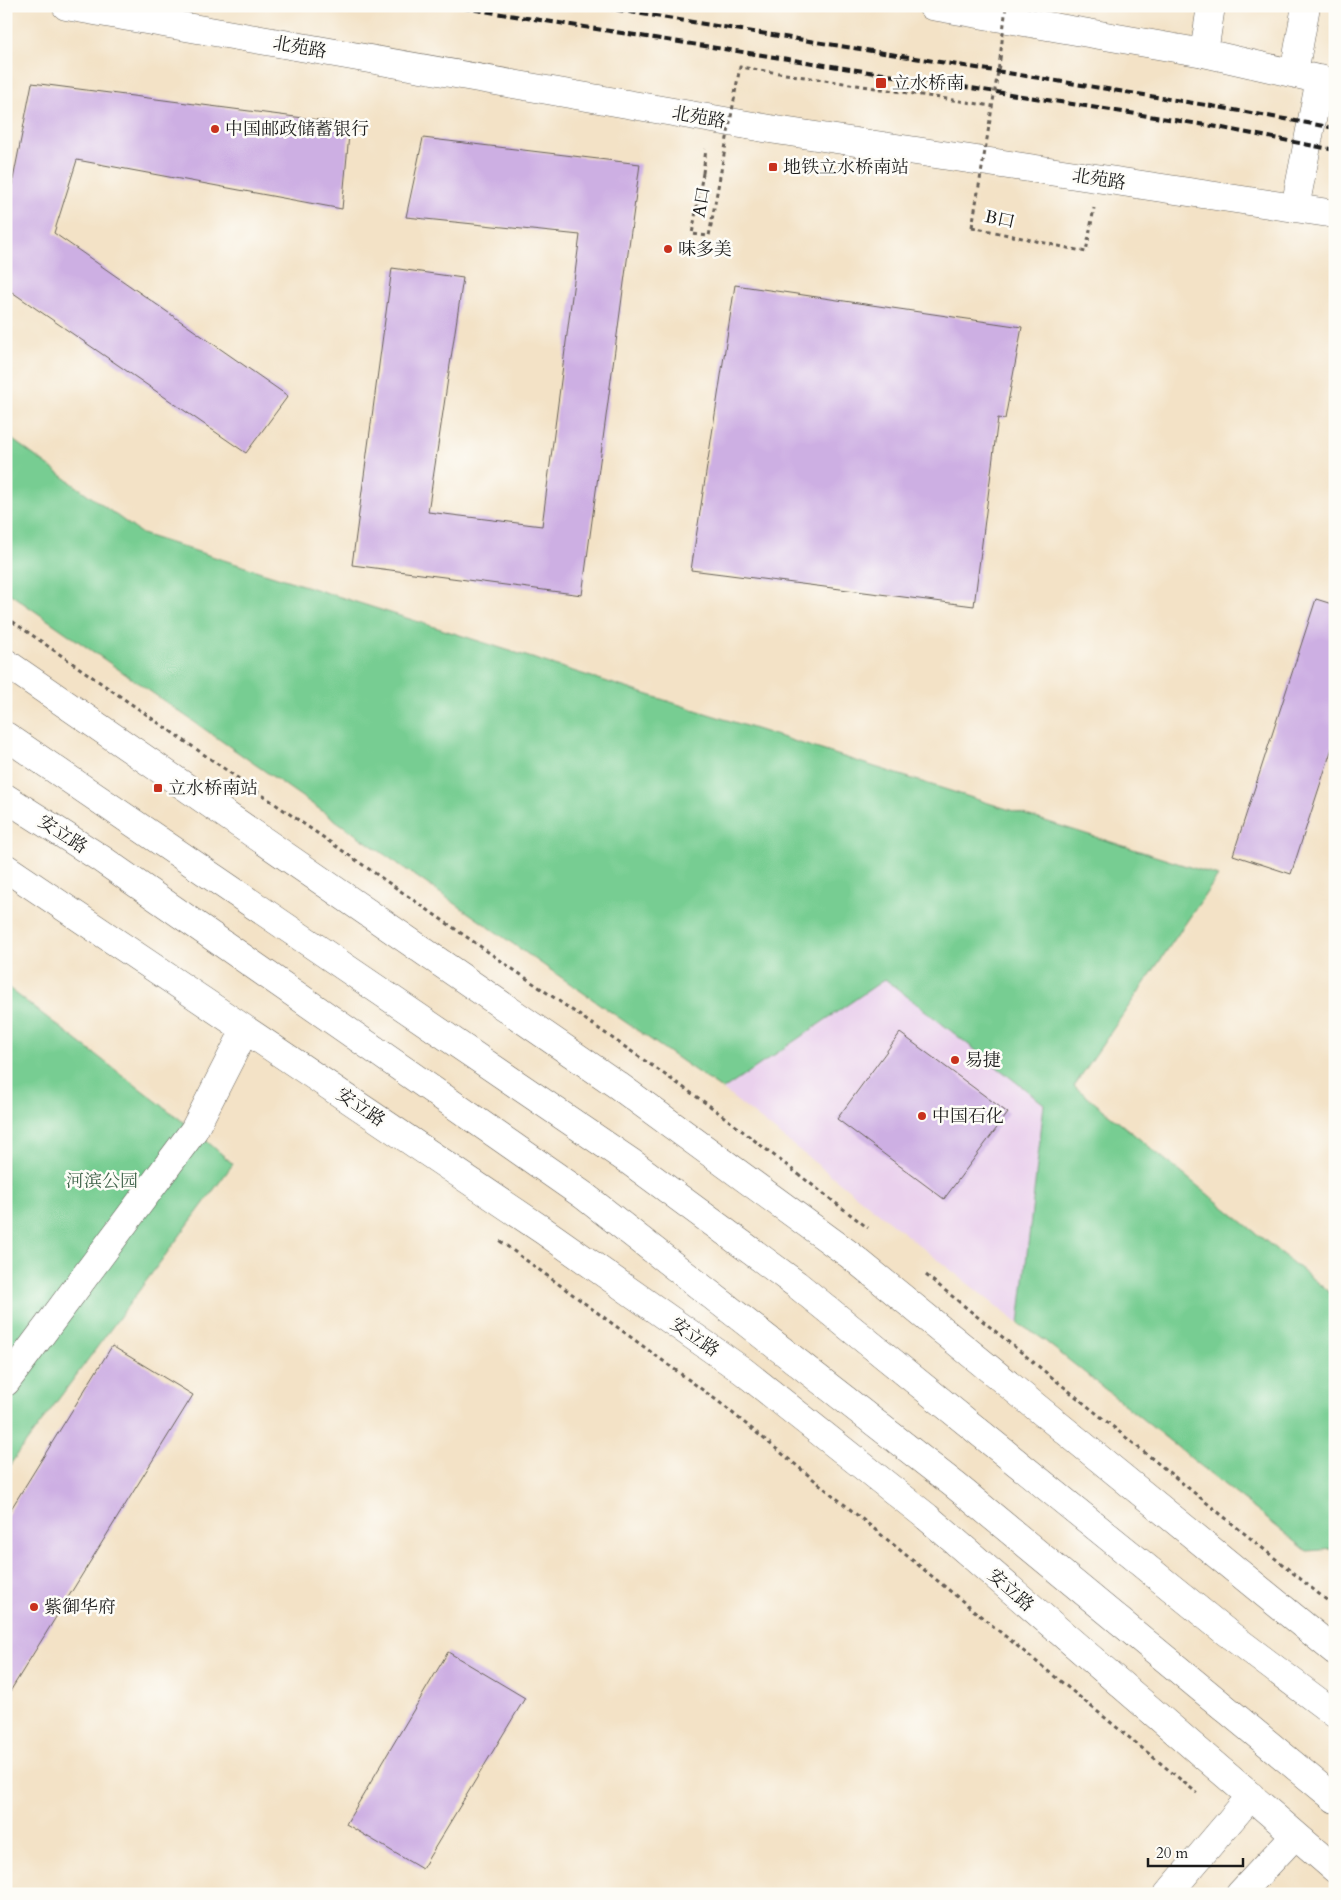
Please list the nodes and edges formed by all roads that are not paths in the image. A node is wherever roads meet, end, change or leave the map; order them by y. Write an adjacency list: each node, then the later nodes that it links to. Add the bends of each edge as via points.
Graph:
1 (66, 6): 8 (main road, 北苑路, via 776,130)
2 (932, 6): 5 (main road)
3 (1212, 6): 5 (main road)
4 (1306, 6): 6 (main road)
5 (1204, 53): 6 (main road)
6 (1294, 73): 7 (main road)
7 (1327, 81): 8 (main road)
8 (1295, 208): 9 (main road, 北苑路)
9 (1335, 214)
10 (6, 663): 16 (main road, via 616,1084 850,1255)
11 (6, 736): 17 (main road, via 632,1163 796,1284 1226,1632)
12 (6, 798): 19 (main road, 安立路, via 100,858 583,1195 956,1486)
13 (6, 868): 14 (main road, 安立路)
14 (245, 1030): 15 (main road, via 194,1130); 18 (main road, 安立路, via 544,1231 743,1371 927,1518)
15 (6, 1382)
16 (1335, 1651)
17 (1335, 1714)
18 (1251, 1796): 20 (main road, 安立路); 22 (main road)
19 (1335, 1799)
20 (1295, 1835): 21 (main road, 安立路); 23 (main road)
21 (1335, 1869)
22 (1168, 1894)
23 (1240, 1894)

